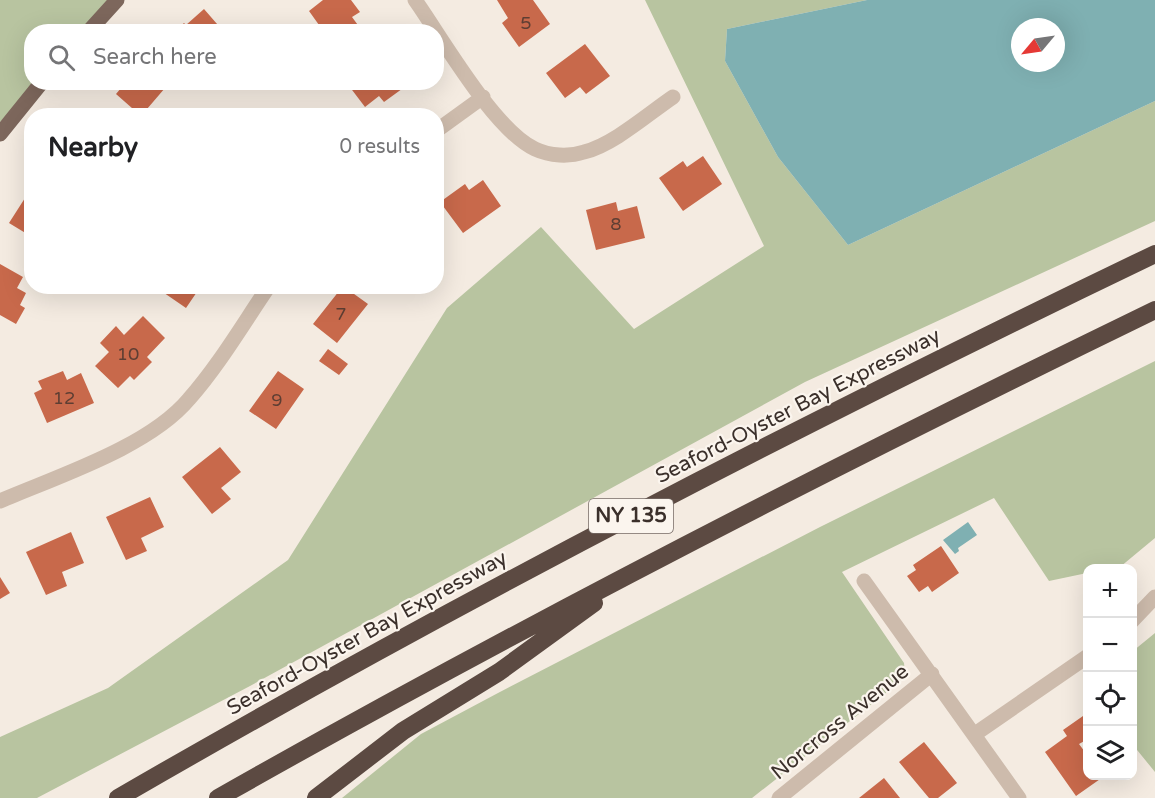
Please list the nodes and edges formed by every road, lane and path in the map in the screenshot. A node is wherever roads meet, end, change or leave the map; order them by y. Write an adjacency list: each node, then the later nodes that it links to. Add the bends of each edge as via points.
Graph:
1 (117, 0): 3 (main road)
2 (415, 0): 4 (street)
3 (95, 24)
4 (432, 24)
5 (444, 41): 8 (street)
6 (36, 90): 10 (main road)
7 (673, 96): 8 (street, via 603,144 569,155 534,149 517,136)
8 (483, 97): 9 (street)
9 (444, 125)
10 (0, 134)
11 (1155, 254): 22 (highway, Seaford-Oyster Bay Expressway / NY 135, via 796,430 612,526 263,714)
12 (263, 294): 14 (street, via 189,400 168,419 138,440)
13 (1155, 310): 15 (highway, NY 135)
14 (0, 501)
15 (645, 566): 23 (highway, NY 135); 24 (highway, via 499,672 403,731)
16 (864, 581): 20 (street)
17 (1155, 597): 18 (street)
18 (1135, 618)
19 (1083, 659): 21 (street)
20 (932, 674): 21 (street, Norcross Avenue); 25 (street, Norcross Avenue)
21 (975, 734): 26 (street, Norcross Avenue)
22 (118, 798)
23 (218, 798)
24 (316, 798)
25 (779, 798)
26 (1018, 798)

